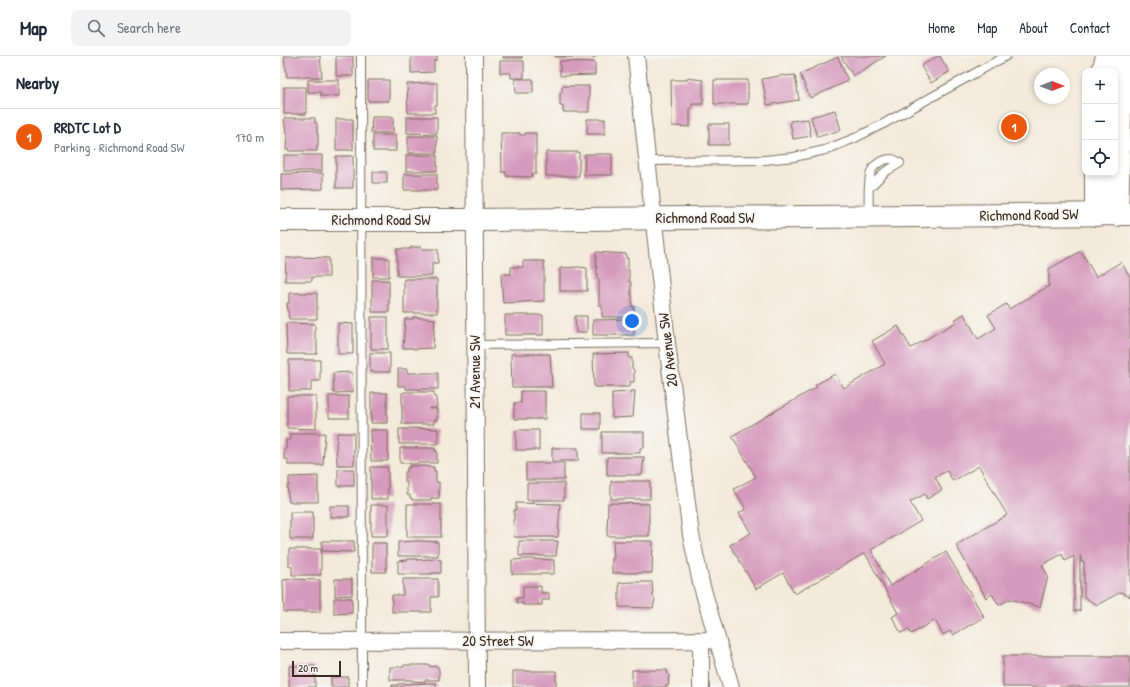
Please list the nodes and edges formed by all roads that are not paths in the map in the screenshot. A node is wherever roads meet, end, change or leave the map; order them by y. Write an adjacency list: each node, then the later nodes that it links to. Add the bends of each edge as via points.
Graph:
1 (361, 56): 16 (lane)
2 (474, 56): 17 (street, 21 Avenue SW)
3 (636, 56): 8 (street, 20 Avenue SW)
4 (1006, 56): 8 (lane, via 883,124 825,150 765,160)
5 (1107, 56): 7 (main road)
6 (1129, 56): 11 (main road, via 1122,88 1120,115)
7 (1104, 68)
8 (647, 161): 14 (street, 20 Avenue SW)
9 (1096, 176): 12 (main road)
10 (870, 187): 13 (lane)
11 (1124, 214): 12 (main road, Richmond Road SW)
12 (1096, 215): 13 (main road, Richmond Road SW)
13 (869, 217): 14 (main road, Richmond Road SW)
14 (653, 219): 17 (main road, Richmond Road SW); 18 (street, 20 Avenue SW)
15 (280, 220): 16 (main road, Richmond Road SW)
16 (361, 220): 17 (main road, Richmond Road SW); 22 (lane)
17 (474, 220): 19 (street, 21 Avenue SW)
18 (667, 343): 19 (lane); 20 (street, 20 Avenue SW, via 691,535)
19 (474, 345): 23 (street, 21 Avenue SW)
20 (709, 640): 23 (street, 20 Street SW); 26 (street, 20 Avenue SW); 27 (street)
21 (280, 641): 22 (street, 20 Street SW)
22 (362, 641): 23 (street, 20 Street SW); 24 (lane)
23 (476, 641): 25 (street, 21 Avenue SW)
24 (362, 687)
25 (477, 687)
26 (701, 687)
27 (731, 687)

